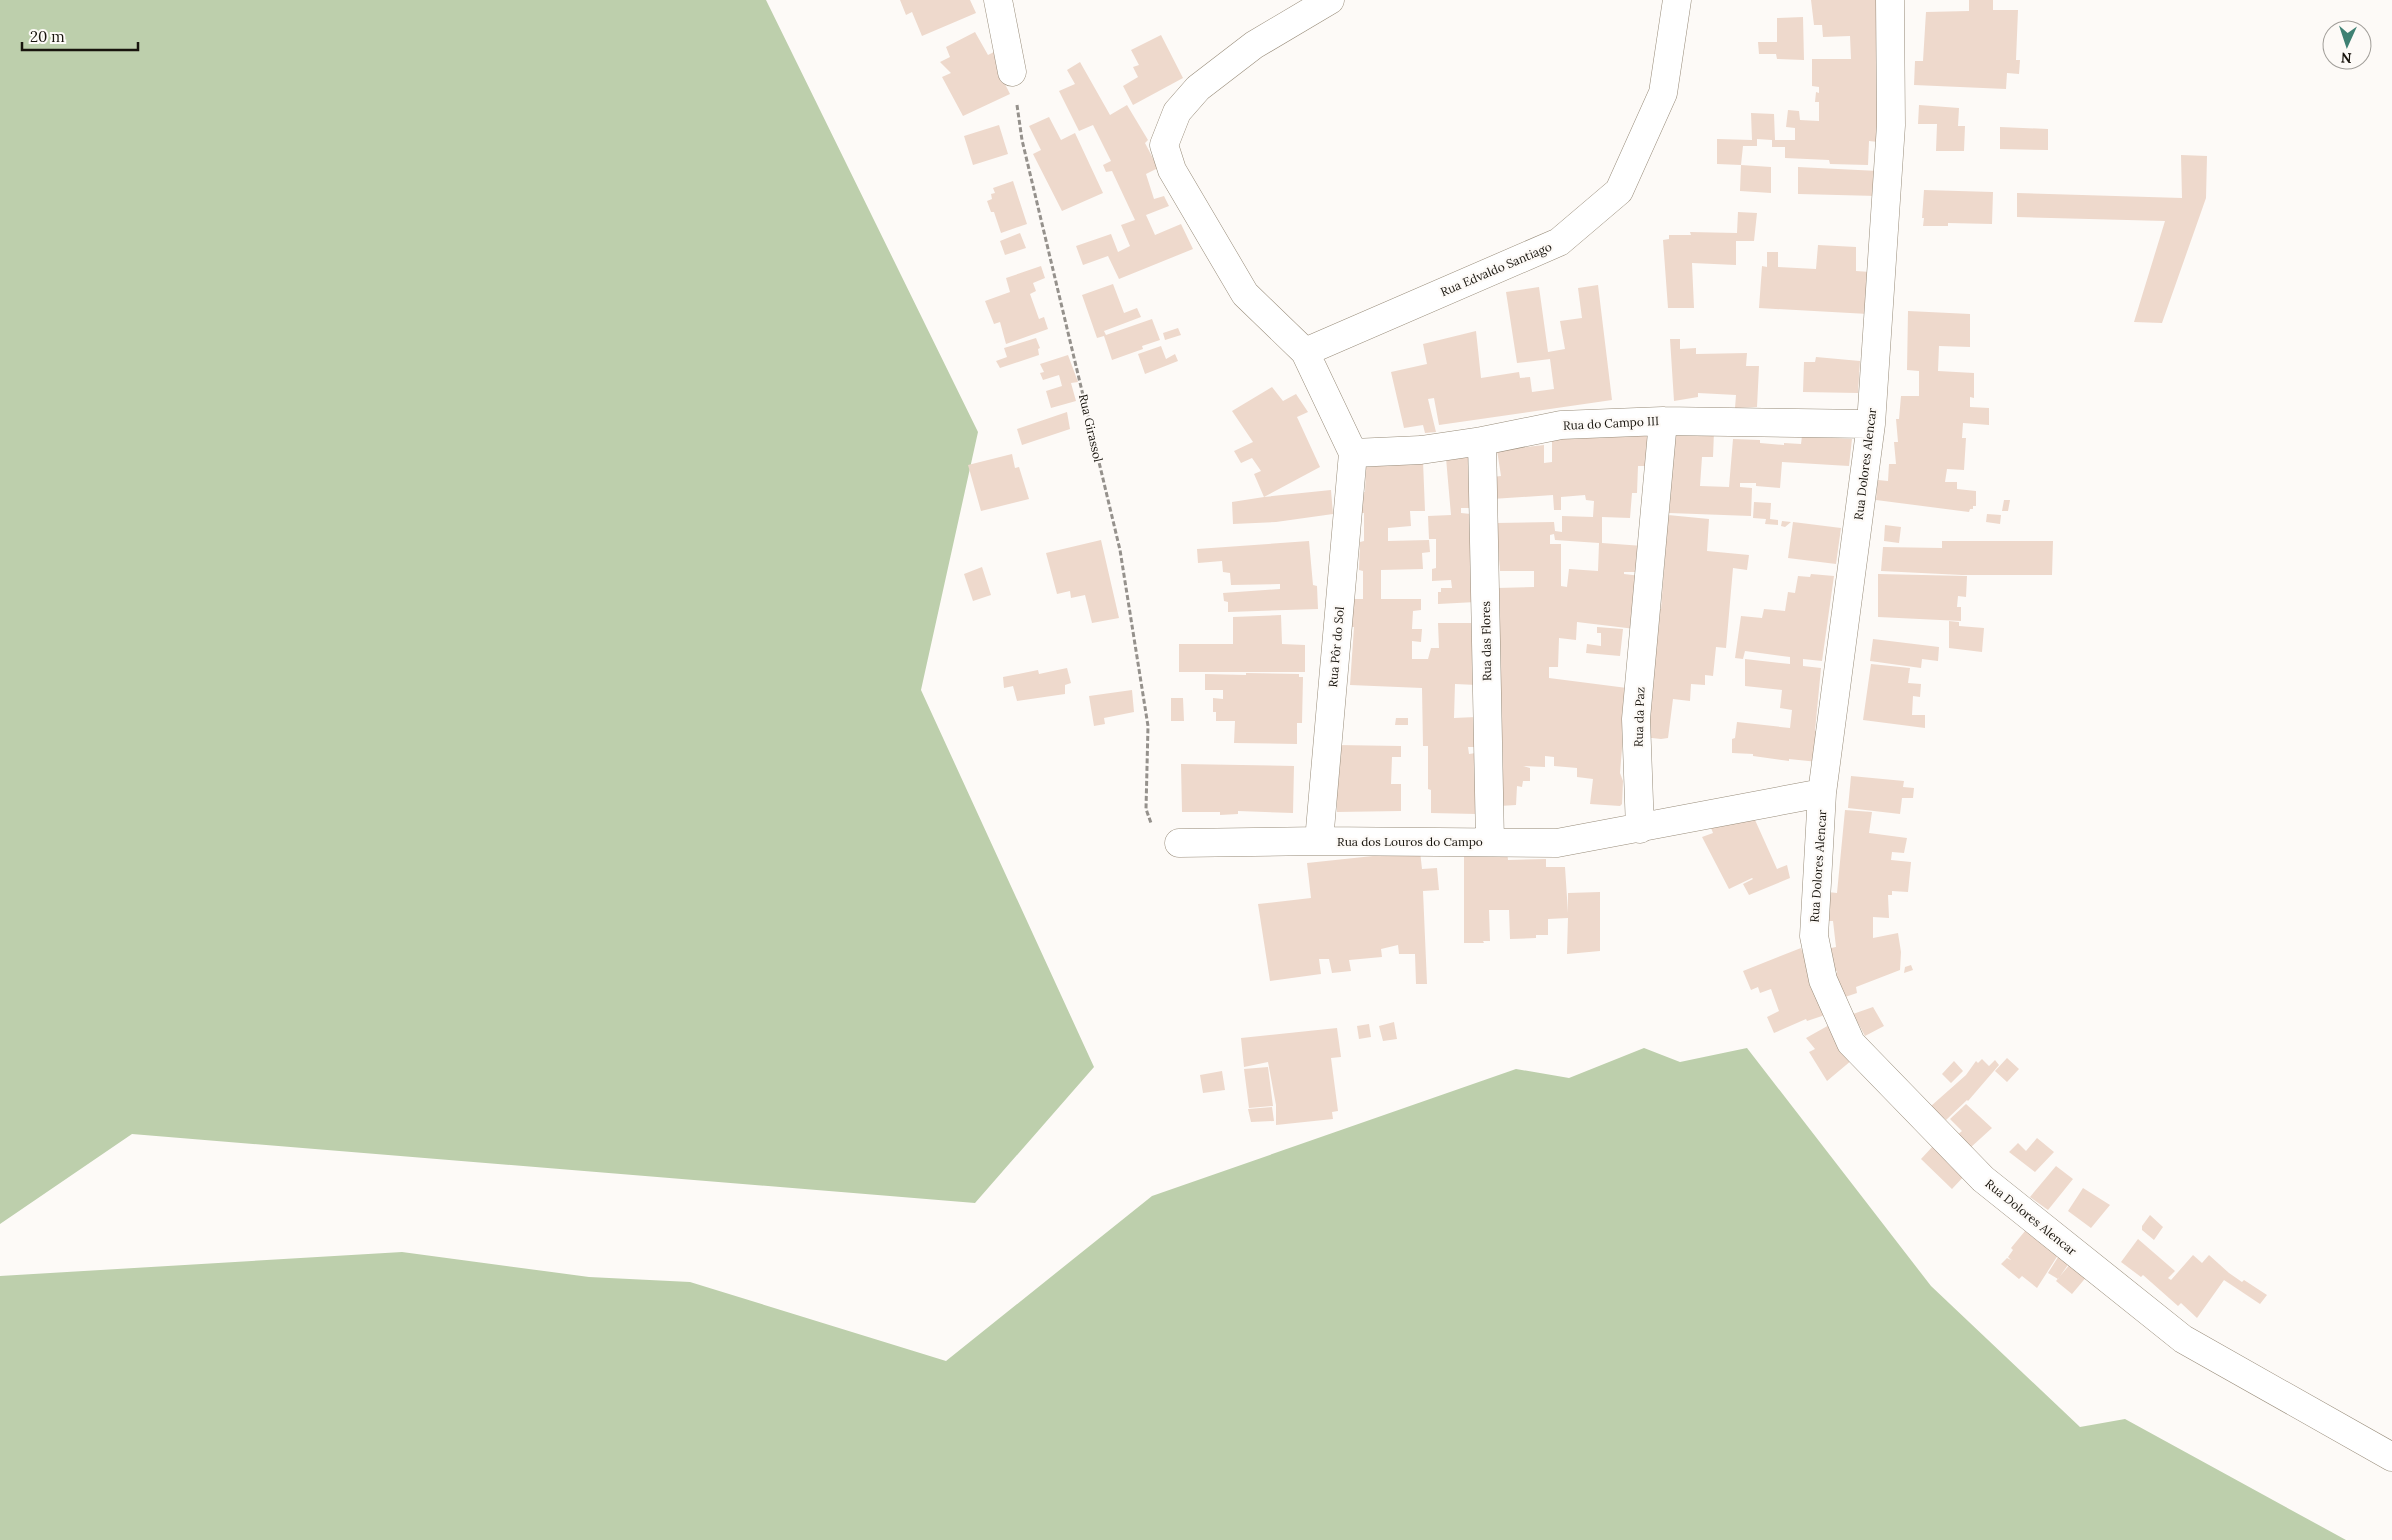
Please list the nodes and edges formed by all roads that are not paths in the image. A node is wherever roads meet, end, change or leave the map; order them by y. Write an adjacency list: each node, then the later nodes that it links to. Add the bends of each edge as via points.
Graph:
1 (998, 0): 5 (street)
2 (1330, 0): 6 (street, via 1254,45 1198,88 1177,112 1164,145 1172,170 1245,294)
3 (1677, 0): 6 (street, Rua Edvaldo Santiago, via 1663,93 1620,191 1559,242)
4 (1890, 0): 8 (street, Rua Dolores Alencar, via 1891,125)
5 (1012, 72)
6 (1305, 352): 10 (street)
7 (1663, 420): 8 (street, Rua do Campo III); 9 (street, Rua do Campo III, via 1561,426); 12 (street, Rua da Paz, via 1636,719)
8 (1871, 424): 11 (street, Rua Dolores Alencar)
9 (1482, 441): 10 (street, Rua do Campo III, via 1421,450); 14 (street, Rua das Flores)
10 (1353, 453): 13 (street, Rua Pôr do Sol)
11 (1822, 793): 12 (street); 16 (street, Rua Dolores Alencar, via 1814,936 1823,980 1851,1043 1983,1179 2183,1340)
12 (1640, 829): 14 (street, Rua dos Louros do Campo, via 1557,843)
13 (1319, 841): 14 (street, Rua dos Louros do Campo); 15 (street, Rua dos Louros do Campo)
14 (1490, 842)
15 (1179, 843)
16 (2392, 1457)

